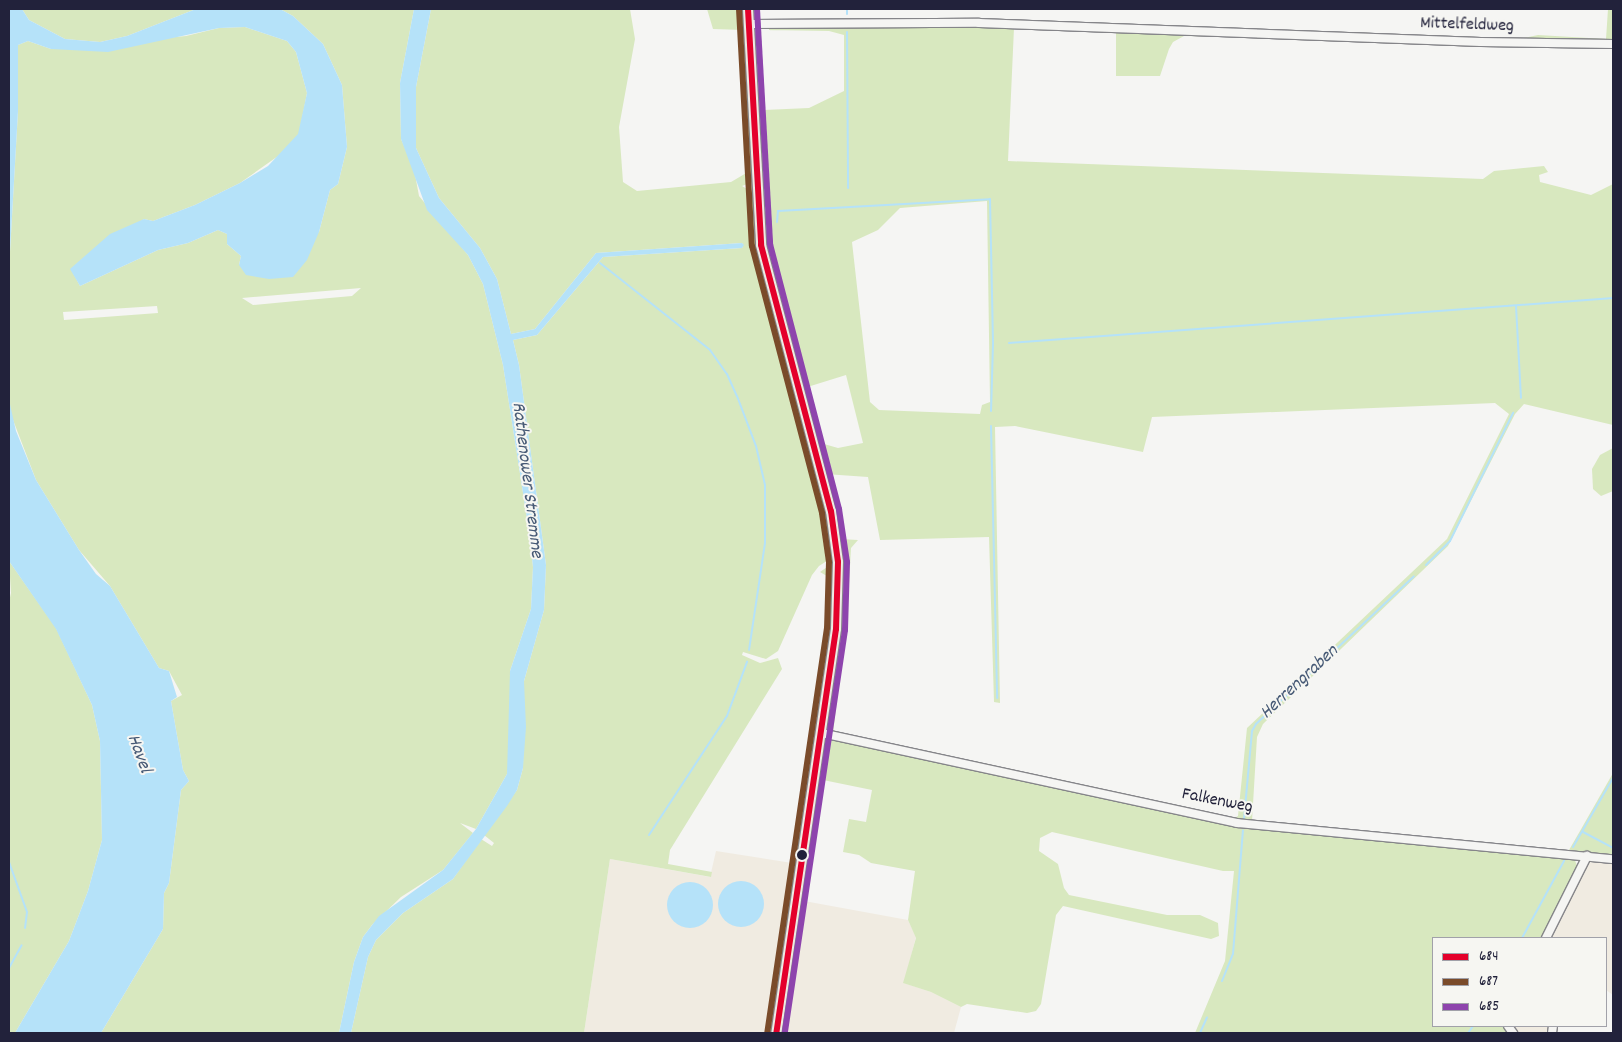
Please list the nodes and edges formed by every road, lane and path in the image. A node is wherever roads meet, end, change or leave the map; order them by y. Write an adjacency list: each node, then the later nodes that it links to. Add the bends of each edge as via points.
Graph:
1 (748, 9): 2 (main road)
2 (751, 24): 3 (street, Mittelfeldweg, via 979,23); 4 (main road, via 762,245 837,546 836,629)
3 (1613, 44)
4 (821, 733): 5 (street, Falkenweg, via 1236,823); 8 (main road)
5 (1587, 856): 6 (street, Falkenweg); 7 (street)
6 (1613, 859)
7 (1546, 937)
8 (776, 1033)

